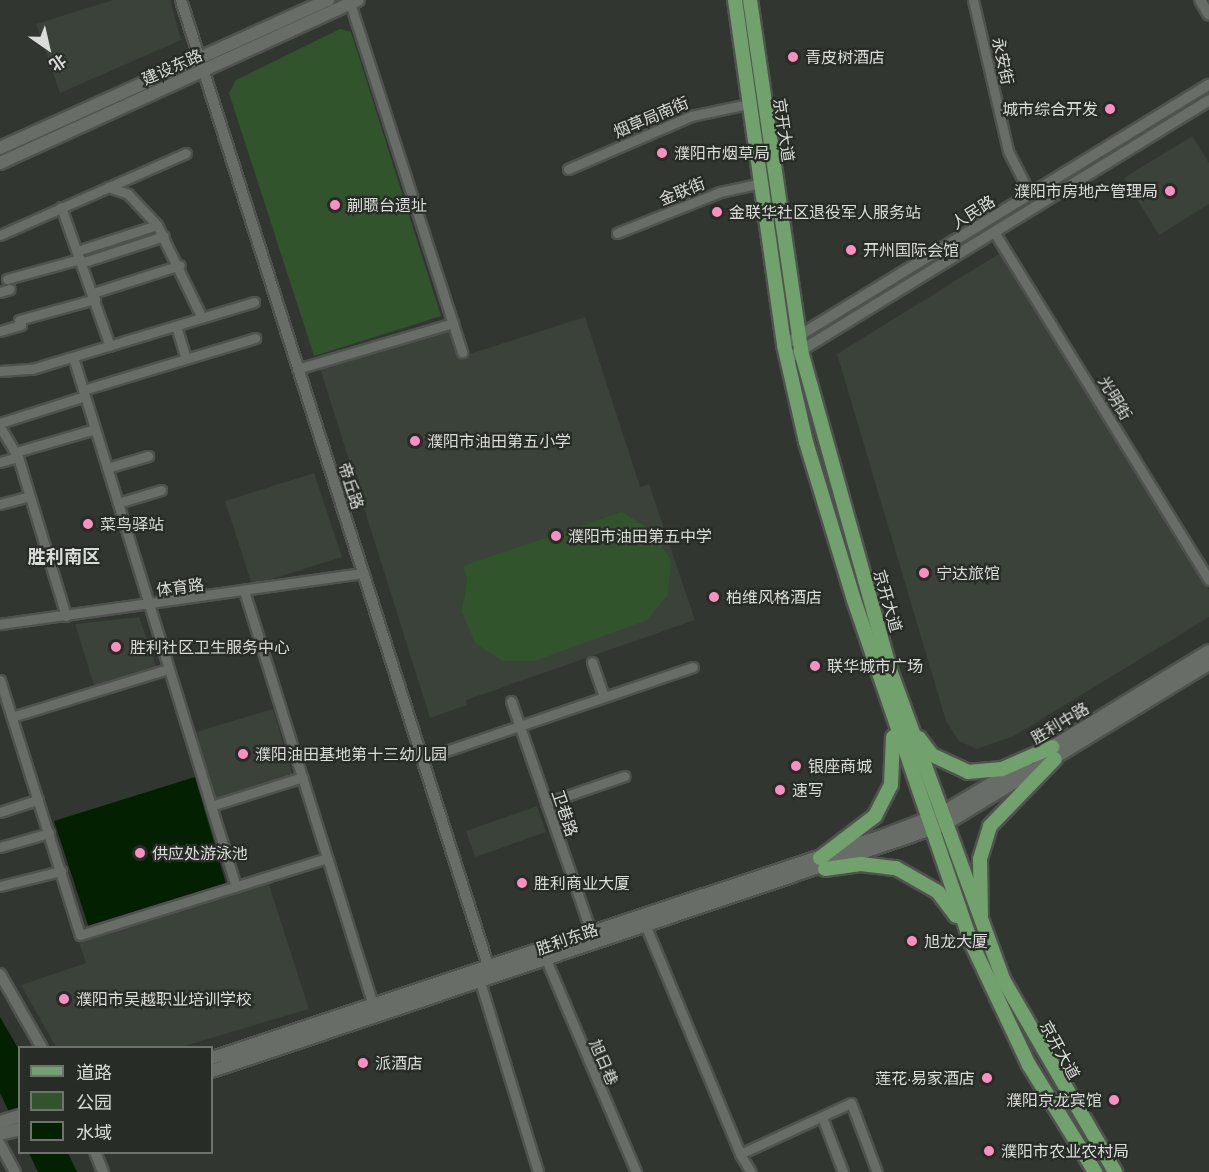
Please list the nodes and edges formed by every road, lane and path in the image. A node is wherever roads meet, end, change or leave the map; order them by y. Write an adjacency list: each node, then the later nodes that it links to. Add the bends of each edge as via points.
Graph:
1 (181, 0): 9 (street, 帝丘路)
2 (328, 0): 9 (main road, 建设东路)
3 (735, 0): 13 (main road, 京开大道)
4 (750, 0): 39 (main road, 京开大道)
5 (973, 0): 20 (street, 永安街, via 1008,151)
6 (1200, 0): 8 (street)
7 (354, 2): 10 (main road, 建设东路); 35 (street)
8 (1209, 15)
9 (199, 58): 10 (street, 帝丘路); 14 (main road, 建设东路)
10 (203, 71): 16 (main road, 建设东路); 45 (street, 帝丘路)
11 (1209, 85): 20 (street, 人民路)
12 (1209, 100): 23 (street, 人民路)
13 (748, 104): 17 (street, 烟草局南街, via 691,116); 18 (main road, 京开大道)
14 (0, 148)
15 (186, 153): 19 (street)
16 (0, 163)
17 (568, 169)
18 (759, 184): 24 (street, 金联街, via 720,192); 42 (main road, 京开大道)
19 (108, 187): 21 (street); 22 (street, via 128,195)
20 (1030, 194): 39 (street, 人民路)
21 (61, 207): 25 (street); 27 (street)
22 (157, 225): 26 (street); 27 (street)
23 (994, 232): 39 (street, 人民路); 59 (street, 光明街)
24 (618, 233)
25 (0, 235)
26 (164, 236): 27 (street); 28 (street)
27 (79, 258): 29 (street); 32 (street)
28 (180, 265): 32 (street); 34 (street)
29 (7, 279)
30 (10, 289): 31 (street)
31 (0, 292)
32 (94, 296): 37 (street); 40 (street)
33 (254, 302): 34 (street)
34 (202, 318): 36 (street)
35 (453, 322): 41 (street); 45 (street)
36 (176, 326): 40 (street); 44 (street)
37 (0, 331)
38 (255, 338): 44 (street)
39 (800, 344): 42 (street, 人民路); 75 (main road, 京开大道)
40 (110, 346): 43 (street)
41 (462, 352)
42 (785, 352): 73 (main road, 京开大道, via 806,442)
43 (73, 357): 46 (street); 47 (street)
44 (186, 358): 47 (street)
45 (297, 369): 58 (street, 帝丘路)
46 (0, 371)
47 (84, 393): 48 (street); 49 (street)
48 (0, 425): 50 (street)
49 (95, 429): 50 (street); 53 (street)
50 (17, 454): 52 (street); 55 (street)
51 (148, 456): 53 (street)
52 (0, 462)
53 (107, 468): 56 (street)
54 (161, 490): 56 (street)
55 (29, 496): 57 (street); 62 (street)
56 (118, 503): 61 (street)
57 (0, 504)
58 (363, 573): 60 (street, 体育路); 99 (street, 帝丘路)
59 (1209, 580)
60 (245, 594): 61 (street, 体育路); 79 (street)
61 (149, 606): 62 (street, 体育路); 68 (street)
62 (66, 615): 63 (street, 体育路)
63 (0, 624)
64 (1209, 651): 77 (main road, 胜利中路)
65 (592, 662): 70 (street)
66 (1209, 663): 77 (main road, 胜利中路)
67 (693, 667): 70 (street)
68 (168, 669): 72 (street); 82 (street)
69 (0, 680): 72 (street)
70 (604, 697): 74 (street)
71 (511, 701): 74 (street, 卫巷路)
72 (12, 717): 80 (street)
73 (892, 720): 85 (main road, 京开大道); 89 (main road, via 894,770 884,801 863,829)
74 (520, 725): 76 (street); 81 (street, 卫巷路)
75 (911, 728): 77 (main road, via 932,755 968,772 1002,769); 84 (main road, 京开大道)
76 (440, 753)
77 (1053, 753): 84 (main road, 胜利中路); 94 (main road, via 990,826 980,859)
78 (625, 776): 81 (street)
79 (303, 777): 82 (street); 88 (street)
80 (38, 800): 83 (street); 86 (street)
81 (546, 803): 95 (street, 卫巷路)
82 (211, 806): 92 (street)
83 (0, 812)
84 (942, 820): 85 (main road, 胜利中路); 94 (main road, 京开大道)
85 (928, 825): 89 (main road, 胜利东路); 96 (main road, 京开大道)
86 (49, 833): 87 (street); 90 (street)
87 (0, 847)
88 (327, 858): 92 (street); 100 (street)
89 (822, 863): 93 (main road, 胜利东路); 95 (main road, 胜利东路); 96 (main road, via 878,864 910,873 948,902)
90 (61, 871): 91 (street); 92 (street, via 80,935)
91 (0, 886)
92 (236, 887)
93 (647, 929): 97 (main road, 胜利东路); 109 (street)
94 (982, 930): 118 (main road, 京开大道, via 1044,1057)
95 (592, 935): 99 (main road, 胜利东路)
96 (971, 942): 117 (main road, 京开大道, via 1029,1065)
97 (547, 962): 99 (main road, 胜利东路); 113 (street, 旭日巷)
98 (0, 974): 101 (street)
99 (488, 978): 100 (main road, 胜利东路); 103 (main road, 胜利东路); 112 (street)
100 (374, 1008): 102 (main road, 胜利东路)
101 (41, 1046)
102 (213, 1058)
103 (213, 1071)
104 (822, 1117): 109 (street); 115 (street); 116 (street, via 851,1103)
105 (13, 1123): 106 (main road)
106 (0, 1134)
107 (0, 1144): 110 (street)
108 (95, 1154): 111 (street)
109 (740, 1154): 114 (street)
110 (15, 1172)
111 (104, 1172)
112 (538, 1172)
113 (636, 1172)
114 (751, 1172)
115 (843, 1172)
116 (877, 1172)
117 (1095, 1172)
118 (1115, 1172)

